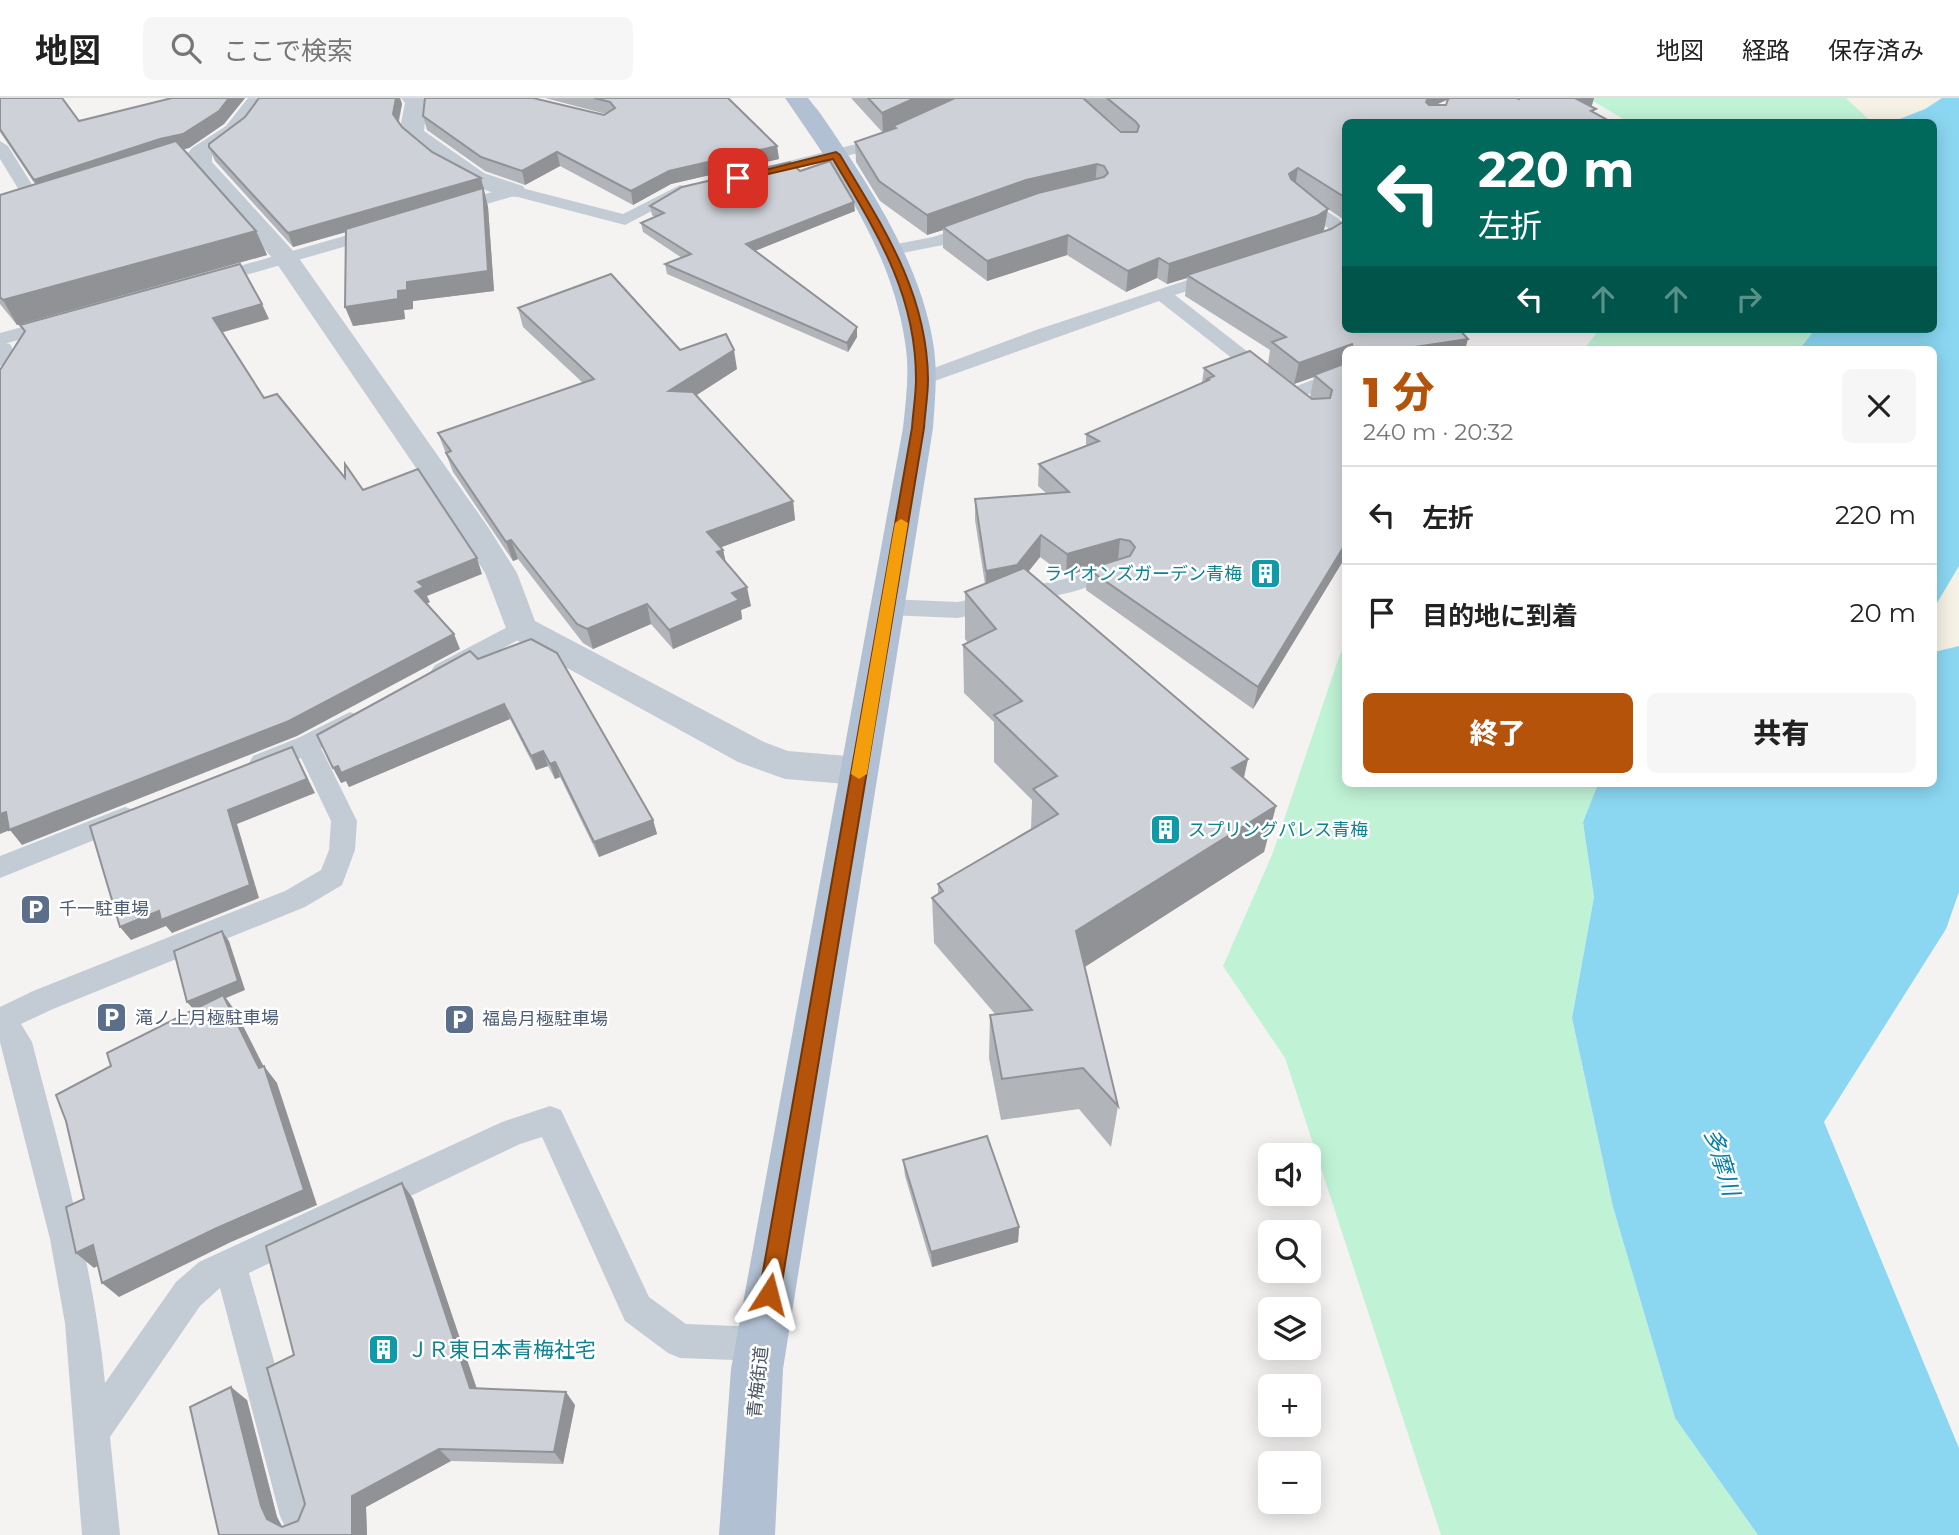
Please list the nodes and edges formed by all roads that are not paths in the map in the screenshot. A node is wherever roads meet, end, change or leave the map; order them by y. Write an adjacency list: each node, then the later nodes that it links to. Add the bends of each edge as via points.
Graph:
1 (259, 98): 17 (street, via 235,132 193,154)
2 (412, 98): 9 (street, via 416,102 411,128 415,135 476,178)
3 (796, 98): 6 (main road, 青梅街道)
4 (905, 134): 6 (lane)
5 (0, 146): 11 (lane)
6 (836, 155): 7 (lane); 15 (main road, 青梅街道)
7 (738, 178)
8 (701, 186): 9 (lane, via 678,190 625,220)
9 (514, 191): 12 (lane)
10 (1296, 195): 16 (lane, via 1339,231)
11 (36, 203)
12 (435, 214)
13 (985, 224): 15 (lane)
14 (396, 226): 17 (lane)
15 (892, 250): 26 (main road, 青梅街道, via 917,328)
16 (1297, 250)
17 (287, 259): 19 (lane); 31 (street, via 477,534 501,573)
18 (1238, 268): 20 (lane)
19 (188, 286)
20 (1162, 293): 26 (lane); 27 (lane)
21 (81, 317): 22 (lane)
22 (0, 339)
23 (0, 350): 24 (street)
24 (0, 358)
25 (1342, 375): 27 (lane)
26 (922, 379): 30 (main road, 青梅街道)
27 (1291, 395): 28 (lane)
28 (1307, 408)
29 (1119, 570): 30 (lane, via 958,610)
30 (887, 607): 36 (main road, 青梅街道)
31 (521, 628): 32 (lane); 36 (street, via 751,752 785,765)
32 (427, 679)
33 (367, 712): 34 (lane)
34 (307, 745): 35 (lane); 39 (lane, via 344,821 342,850 332,877 295,899)
35 (243, 770)
36 (859, 771): 41 (main road, 青梅街道)
37 (154, 806): 38 (lane)
38 (0, 867)
39 (1, 1021): 42 (lane, via 17,1042 65,1239 82,1322)
40 (230, 1264): 41 (lane, via 513,1132 550,1120 637,1309 680,1341); 42 (lane, via 188,1294); 43 (lane)
41 (761, 1344): 45 (main road, 青梅街道)
42 (92, 1432): 44 (lane)
43 (299, 1516)
44 (101, 1535)
45 (747, 1535)

